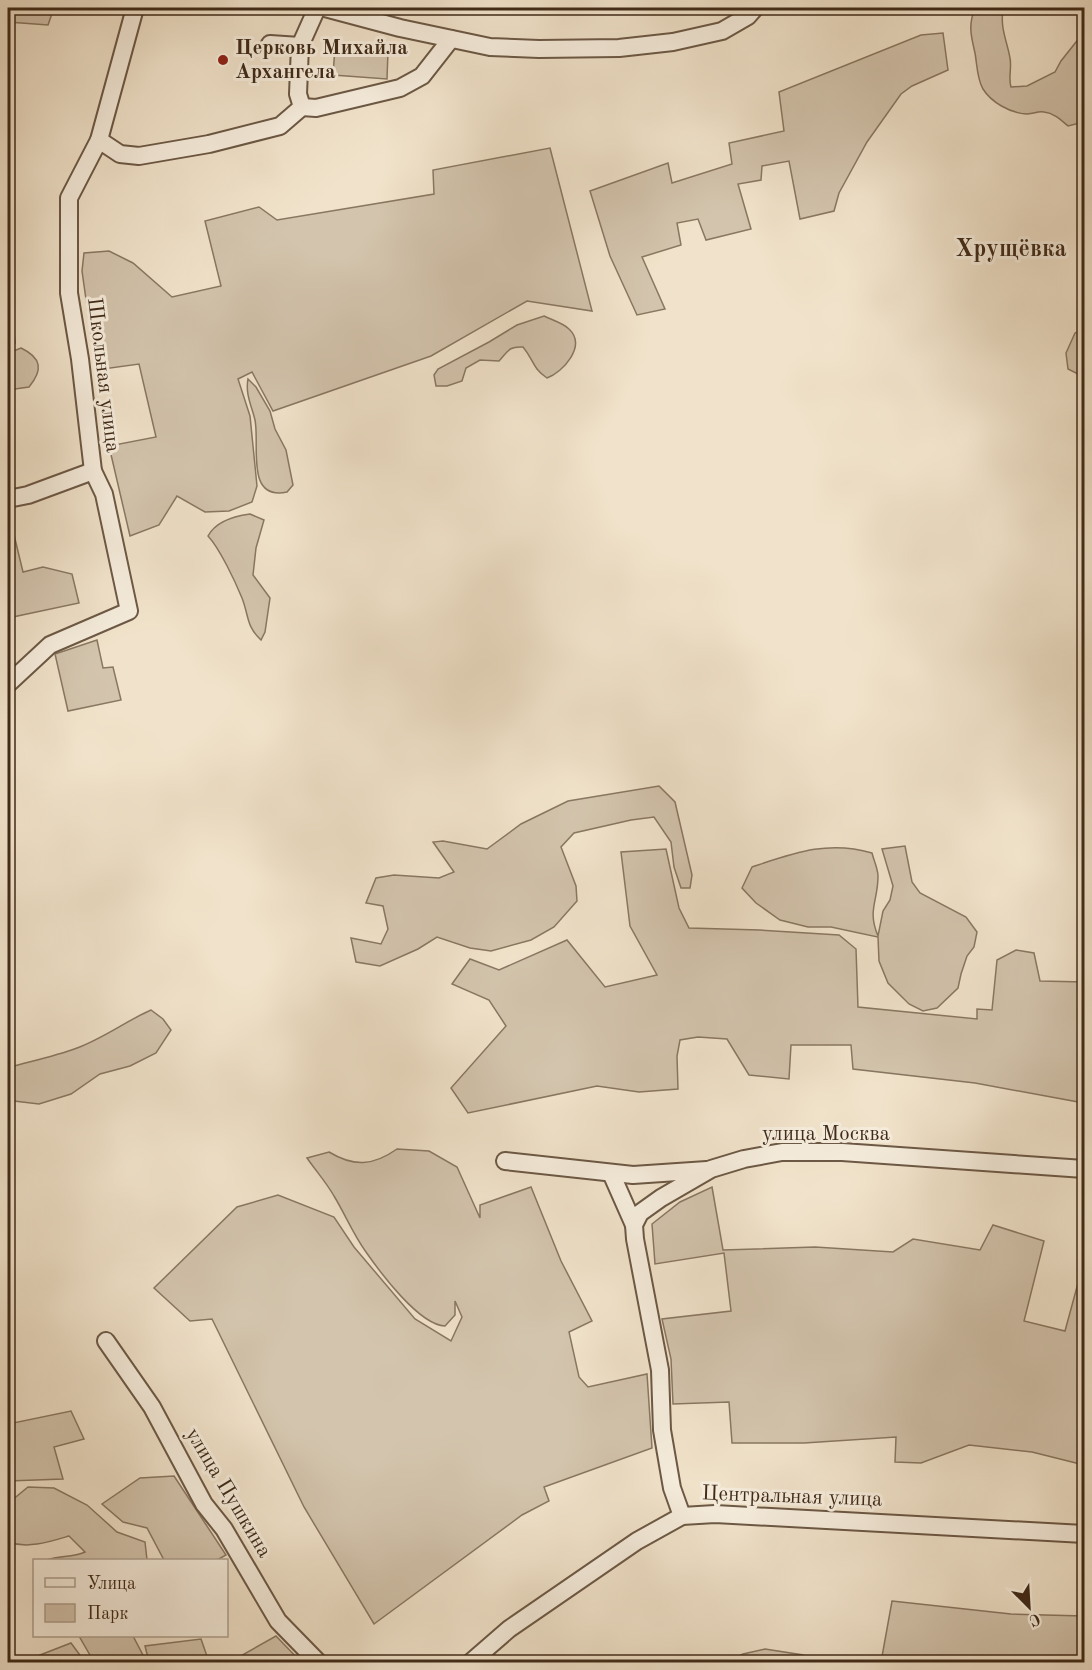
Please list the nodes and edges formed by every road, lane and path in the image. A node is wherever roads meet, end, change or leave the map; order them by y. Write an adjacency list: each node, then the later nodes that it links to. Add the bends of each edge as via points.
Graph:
1 (135, 8): 9 (street, Школьная улица)
2 (317, 8): 7 (street)
3 (325, 8): 5 (street)
4 (755, 8): 5 (street, via 722,31 619,48 539,49)
5 (452, 39): 8 (street, via 422,76 400,88 316,108)
6 (270, 44): 7 (street)
7 (300, 46): 8 (street, via 298,94)
8 (302, 107): 9 (street, via 280,126 139,156 120,154)
9 (99, 140): 10 (street, Школьная улица, via 69,198 69,294)
10 (93, 471): 11 (street); 12 (street, Школьная улица, via 104,494 129,612 50,645)
11 (8, 499)
12 (8, 684)
13 (505, 1161): 16 (street)
14 (711, 1169): 15 (street, улица Москва, via 782,1152); 16 (street); 17 (street, улица Москва, via 640,1213)
15 (1084, 1169)
16 (611, 1173): 17 (street)
17 (634, 1225): 19 (street, via 660,1370 664,1441 672,1488)
18 (106, 1341): 21 (street, улица Пушкина, via 152,1407 204,1504 224,1528 278,1622)
19 (682, 1516): 20 (street, Центральная улица); 22 (street, Центральная улица, via 637,1540 509,1629)
20 (1084, 1534)
21 (318, 1662)
22 (471, 1662)

